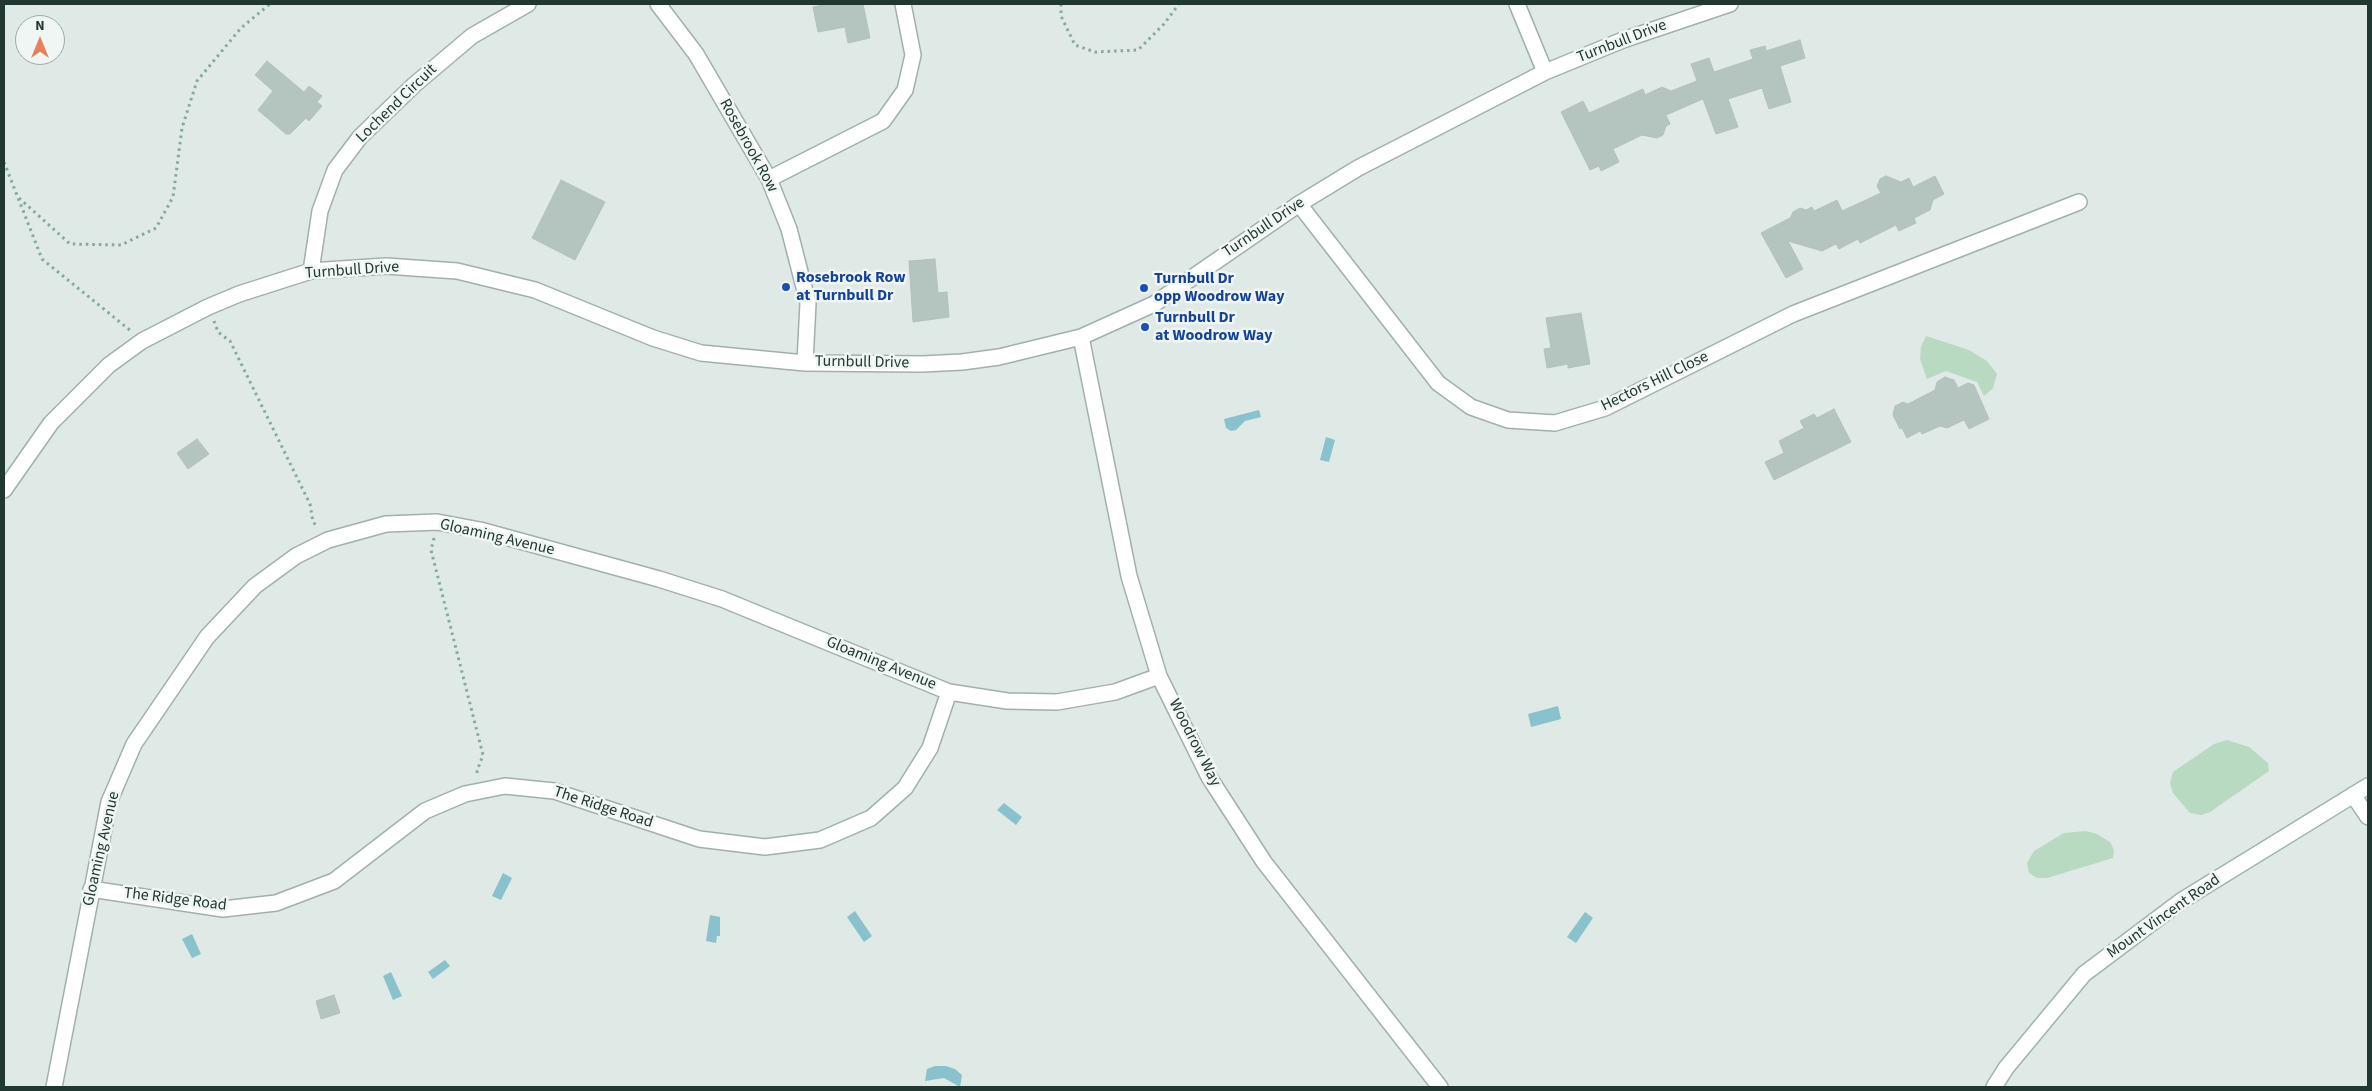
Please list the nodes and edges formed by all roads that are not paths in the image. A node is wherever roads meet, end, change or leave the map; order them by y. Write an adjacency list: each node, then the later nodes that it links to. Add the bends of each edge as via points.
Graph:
1 (528, 4): 10 (street, Lochend Circuit, via 472,36 360,137 332,178 320,211)
2 (658, 4): 7 (street, Rosebrook Row, via 696,54)
3 (903, 4): 7 (street, via 913,55 906,90 883,121)
4 (1518, 4): 6 (street)
5 (1730, 4): 6 (street, Turnbull Drive, via 1623,40)
6 (1545, 72): 9 (street, Turnbull Drive, via 1358,168)
7 (769, 178): 12 (street, Rosebrook Row, via 789,229 808,303)
8 (2079, 202): 9 (street, Hectors Hill Close, via 1793,314 1606,408 1555,423 1508,420 1471,407 1438,383)
9 (1299, 204): 11 (street, Turnbull Drive, via 1154,304)
10 (311, 271): 12 (street, Turnbull Drive, via 386,266 457,271 535,290 653,338 701,352); 13 (street, Turnbull Drive, via 239,294 142,341 109,365 51,423)
11 (1081, 337): 12 (street, Turnbull Drive, via 999,357 962,362); 14 (street, Woodrow Way, via 1129,576)
12 (805, 363)
13 (4, 490)
14 (1159, 676): 15 (street, Gloaming Avenue, via 1115,692 1056,702 1007,701); 21 (street, Woodrow Way, via 1209,777 1264,862)
15 (949, 692): 19 (street, The Ridge Road, via 930,748 905,788 871,818 820,840 765,847 699,840 554,791 505,786 465,794 425,811 334,881 276,903 223,909); 19 (street, Gloaming Avenue, via 722,599 659,579 437,522 386,524 328,540 296,556 256,586 207,637 134,744 109,802)
16 (2368, 786): 17 (street, Mount Vincent Road)
17 (2353, 795): 18 (street); 22 (street, Mount Vincent Road, via 2181,901 2084,974)
18 (2368, 816)
19 (91, 889): 20 (street, Gloaming Avenue)
20 (54, 1087)
21 (1440, 1087)
22 (1994, 1087)

